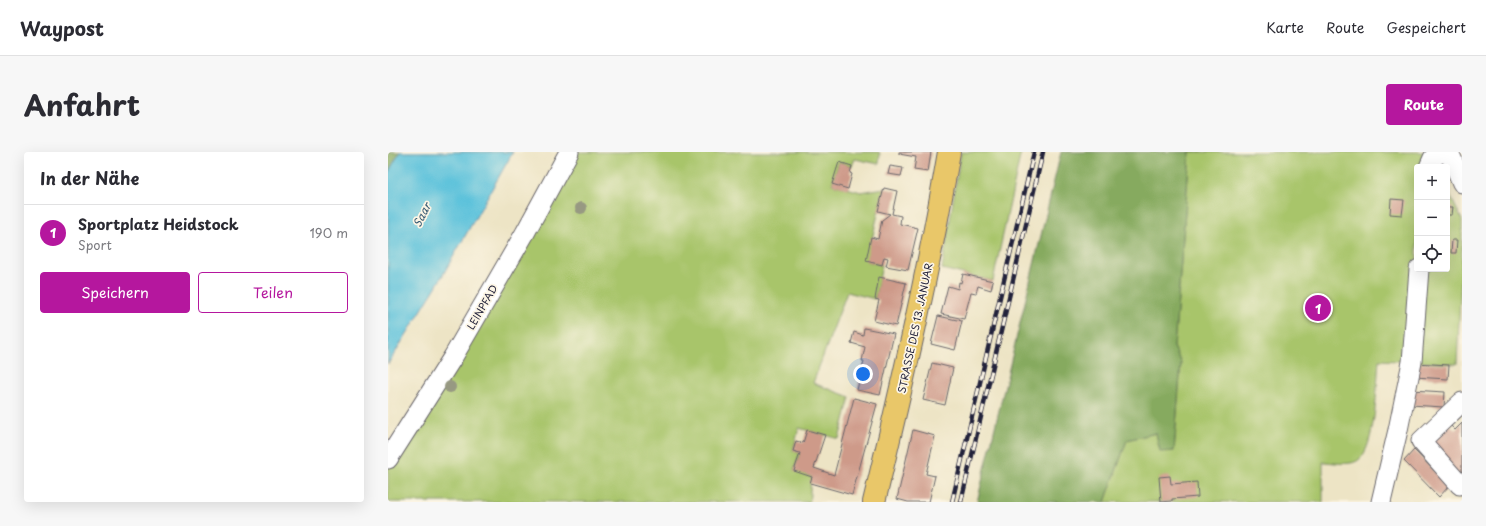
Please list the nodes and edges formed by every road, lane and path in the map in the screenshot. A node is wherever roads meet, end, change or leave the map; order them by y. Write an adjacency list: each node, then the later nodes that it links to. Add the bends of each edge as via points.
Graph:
1 (569, 152): 10 (street, LEINPFAD, via 453,357)
2 (949, 152): 12 (main road, STRASSE DES 13. JANUAR, via 915,330)
3 (1441, 152): 5 (street)
4 (1449, 152): 6 (street)
5 (1430, 164)
6 (1462, 183)
7 (1419, 272): 13 (street, via 1412,362)
8 (1462, 399): 9 (street)
9 (1462, 402): 11 (street, via 1421,441)
10 (388, 459)
11 (1460, 485)
12 (874, 502)
13 (1381, 502)

